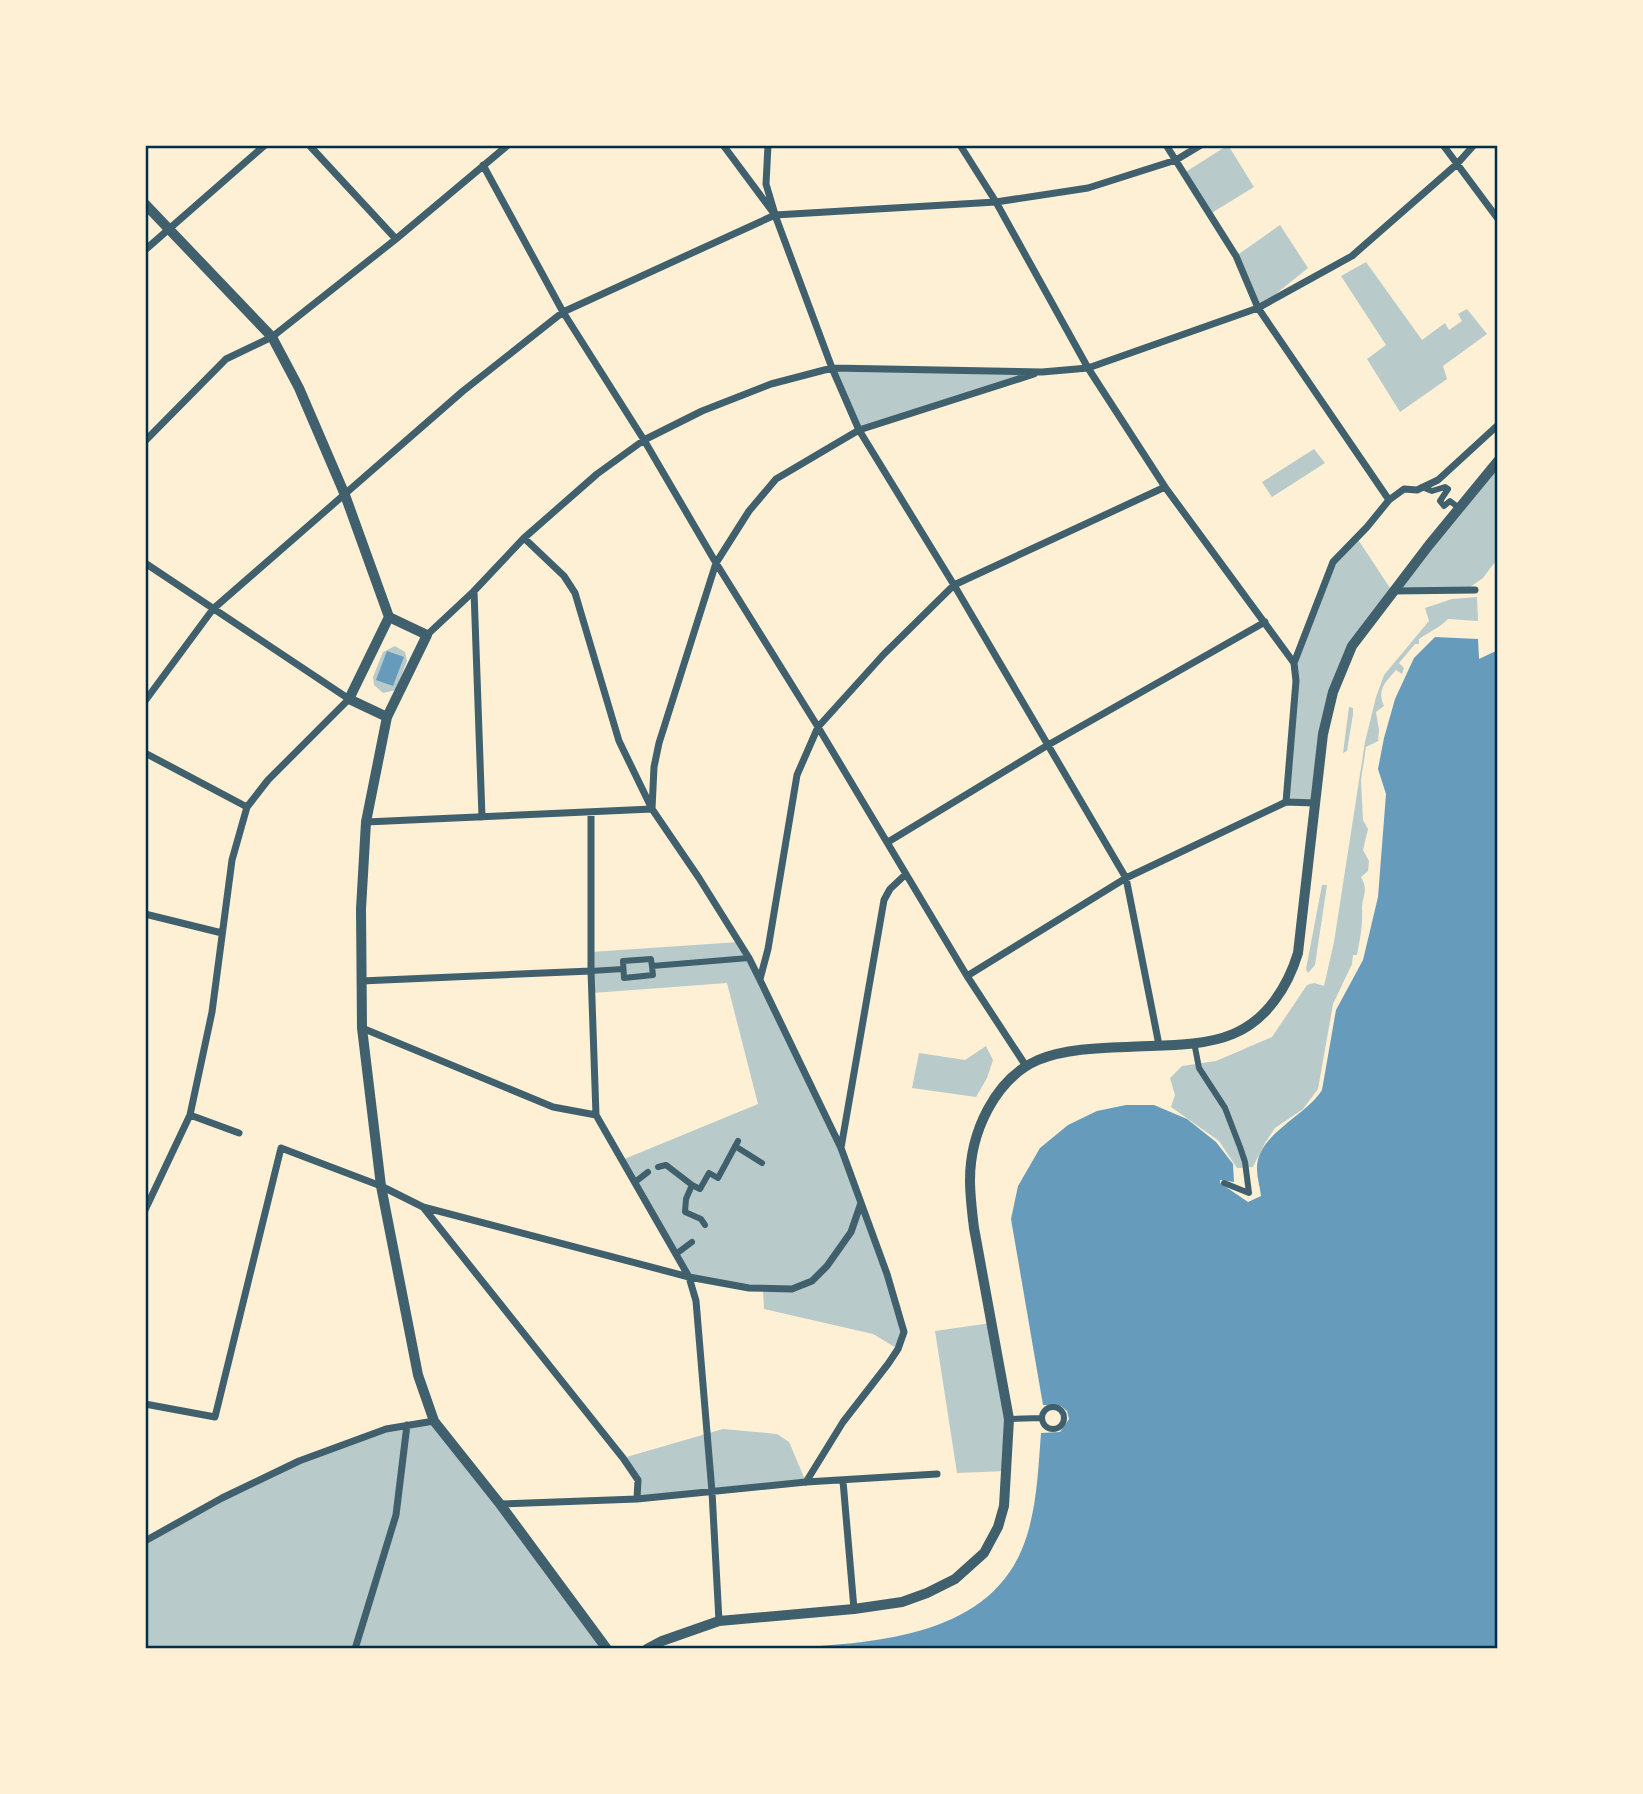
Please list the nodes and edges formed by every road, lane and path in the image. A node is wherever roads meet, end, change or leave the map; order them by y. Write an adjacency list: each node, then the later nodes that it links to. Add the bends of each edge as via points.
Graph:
1 (265, 145): 18 (street)
2 (309, 145): 19 (street)
3 (508, 145): 13 (street)
4 (723, 145): 16 (street)
5 (768, 145): 16 (street, via 766,184)
6 (960, 145): 14 (street)
7 (1167, 145): 11 (street)
8 (1201, 145): 11 (street)
9 (1443, 145): 12 (street)
10 (1474, 145): 12 (street)
11 (1176, 160): 14 (street, via 1088,188); 21 (street, via 1236,256)
12 (1457, 164): 17 (street); 21 (street, via 1352,256)
13 (483, 165): 19 (street); 22 (street)
14 (996, 202): 16 (street); 25 (street)
15 (145, 204): 18 (street)
16 (775, 215): 22 (street); 24 (street)
17 (1498, 219)
18 (168, 228): 20 (street); 23 (street)
19 (396, 239): 23 (street)
20 (145, 250)
21 (1258, 309): 25 (street); 35 (street)
22 (563, 312): 29 (street); 34 (street, via 463,391)
23 (272, 337): 30 (street, via 226,359); 34 (street)
24 (832, 368): 26 (street); 28 (street); 29 (street, via 771,384)
25 (1088, 368): 26 (street); 32 (street)
26 (1042, 372): 28 (street)
27 (1498, 425): 33 (street, via 1438,480)
28 (859, 430): 39 (street, via 776,479); 40 (street)
29 (644, 440): 37 (street); 39 (street)
30 (145, 441)
31 (1498, 461): 36 (street)
32 (1165, 487): 40 (street); 46 (street)
33 (1422, 487): 35 (street, via 1404,489); 36 (street, via 1432,491 1445,486 1448,489 1440,501)
34 (345, 495): 44 (street); 45 (street)
35 (1389, 500): 48 (street, via 1333,562)
36 (1459, 508): 43 (street)
37 (524, 538): 42 (street); 58 (street, via 575,593 619,741)
38 (145, 563): 44 (street)
39 (716, 563): 52 (street); 58 (street, via 659,743)
40 (954, 584): 52 (street); 53 (street)
41 (1475, 590): 43 (street)
42 (474, 592): 47 (street); 60 (street)
43 (1393, 592): 56 (street, via 1352,646 1333,692)
44 (213, 609): 49 (street); 50 (street)
45 (389, 617): 47 (street); 49 (street)
46 (1265, 622): 48 (street); 53 (street)
47 (427, 635): 51 (street)
48 (1294, 663): 55 (street)
49 (349, 699): 51 (street); 57 (street)
50 (145, 701)
51 (387, 717): 61 (street)
52 (818, 727): 62 (street); 72 (street, via 797,775)
53 (1048, 745): 62 (street); 64 (street)
54 (145, 753): 57 (street)
55 (1286, 802): 56 (street); 64 (street)
56 (1315, 803): 75 (street, via 1301,936 1286,985 1267,1010 1236,1033)
57 (247, 807): 66 (street, via 232,860)
58 (652, 809): 59 (street); 67 (street)
59 (591, 812): 60 (street); 70 (street)
60 (482, 817): 61 (street)
61 (366, 822): 73 (street)
62 (888, 842): 63 (street)
63 (906, 874): 71 (street); 81 (street, via 884,900)
64 (1126, 878): 71 (street); 76 (street)
65 (145, 914): 66 (street)
66 (222, 933): 78 (street, via 212,1012)
67 (749, 958): 68 (street); 72 (street)
68 (652, 966): 69 (street, via 651,959 623,961); 69 (street, via 653,975 624,978)
69 (623, 969): 70 (street)
70 (591, 971): 73 (street); 79 (street)
71 (967, 975): 77 (street)
72 (760, 980): 81 (street)
73 (361, 981): 74 (street)
74 (362, 1028): 79 (street, via 553,1107); 87 (street)
75 (1194, 1042): 76 (street); 86 (street, via 1199,1068 1225,1108 1240,1147 1249,1193)
76 (1159, 1045): 77 (street, via 1068,1052)
77 (1026, 1066): 98 (street, via 1001,1089 985,1115 974,1146 970,1179 974,1228)
78 (190, 1115): 80 (street); 91 (street)
79 (596, 1115): 85 (street)
80 (239, 1133)
81 (841, 1148): 89 (street)
82 (762, 1163): 88 (street, via 737,1143 718,1178 709,1173 700,1189)
83 (658, 1167): 88 (street, via 666,1166)
84 (648, 1172): 85 (street)
85 (635, 1182): 94 (street)
86 (1224, 1183)
87 (381, 1185): 90 (street); 96 (street, via 281,1147 215,1417); 99 (street, via 418,1375)
88 (692, 1185): 92 (street, via 685,1212)
89 (862, 1203): 95 (street, via 839,1251 802,1286 749,1288); 103 (street, via 904,1332 898,1349 843,1422)
90 (423, 1207): 95 (street); 105 (street, via 623,1458 638,1480)
91 (145, 1210)
92 (705, 1225)
93 (692, 1242): 94 (street)
94 (676, 1254): 95 (street)
95 (689, 1277): 104 (street, via 696,1301)
96 (145, 1404)
97 (1041, 1418): 98 (street)
98 (1009, 1419): 110 (street, via 1004,1506 984,1553 955,1579 927,1593)
99 (434, 1421): 100 (street); 106 (street)
100 (407, 1425): 108 (street, via 299,1461); 112 (street, via 396,1515)
101 (937, 1474): 102 (street)
102 (843, 1480): 103 (street); 110 (street)
103 (806, 1482): 104 (street)
104 (712, 1492): 105 (street); 111 (street)
105 (637, 1499): 106 (street)
106 (500, 1504): 113 (street)
107 (145, 1534): 108 (street)
108 (158, 1535): 109 (street)
109 (145, 1541)
110 (854, 1609): 111 (street)
111 (719, 1621): 114 (street)
112 (355, 1649)
113 (607, 1649)
114 (647, 1649)

